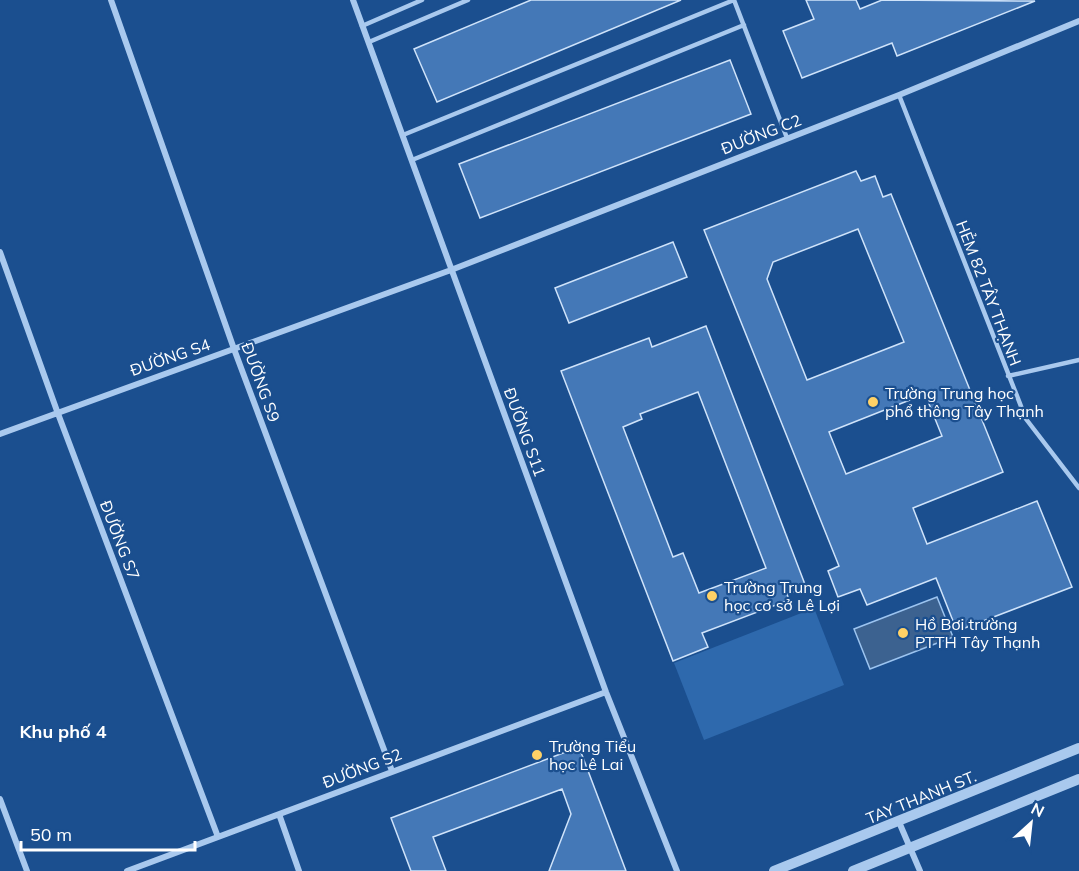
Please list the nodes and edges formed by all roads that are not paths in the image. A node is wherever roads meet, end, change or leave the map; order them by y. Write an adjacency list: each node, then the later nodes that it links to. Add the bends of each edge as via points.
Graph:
1 (111, 0): 16 (street, ĐƯỜNG S9)
2 (353, 0): 8 (street, ĐƯỜNG S11)
3 (422, 0): 8 (lane)
4 (468, 0): 9 (lane)
5 (734, 0): 7 (lane); 11 (lane)
6 (1079, 21): 10 (street, ĐƯỜNG C2)
7 (744, 25): 12 (lane); 13 (lane)
8 (362, 26): 9 (street, ĐƯỜNG S11)
9 (369, 42): 11 (street, ĐƯỜNG S11)
10 (899, 95): 12 (street, ĐƯỜNG C2); 18 (lane, HẺM 82 TÂY THẠNH)
11 (403, 135): 13 (street, ĐƯỜNG S11)
12 (787, 138): 15 (street, ĐƯỜNG C2)
13 (412, 160): 15 (street, ĐƯỜNG S11)
14 (0, 252): 19 (street, ĐƯỜNG S7)
15 (451, 270): 16 (street, ĐƯỜNG S4); 22 (street, ĐƯỜNG S11)
16 (234, 349): 19 (street, ĐƯỜNG S4); 24 (street, ĐƯỜNG S9)
17 (1079, 360): 18 (lane)
18 (1008, 376): 21 (lane, HẺM 82 TÂY THẠNH, via 1026,419)
19 (57, 411): 20 (street, ĐƯỜNG S4); 29 (street, ĐƯỜNG S7)
20 (0, 434)
21 (1079, 488)
22 (606, 692): 24 (street, ĐƯỜNG S2); 34 (street, ĐƯỜNG S11)
23 (1079, 748): 28 (street, TAY THANH ST.)
24 (392, 771): 27 (street, ĐƯỜNG S2)
25 (1079, 778): 30 (street)
26 (0, 799): 31 (street)
27 (279, 814): 29 (street, ĐƯỜNG S2); 33 (street)
28 (900, 822): 30 (street); 35 (street, TAY THANH ST.)
29 (218, 837): 32 (street, ĐƯỜNG S2)
30 (911, 848): 36 (street); 37 (street)
31 (27, 871)
32 (127, 871)
33 (299, 871)
34 (677, 871)
35 (774, 871)
36 (853, 871)
37 (920, 871)

